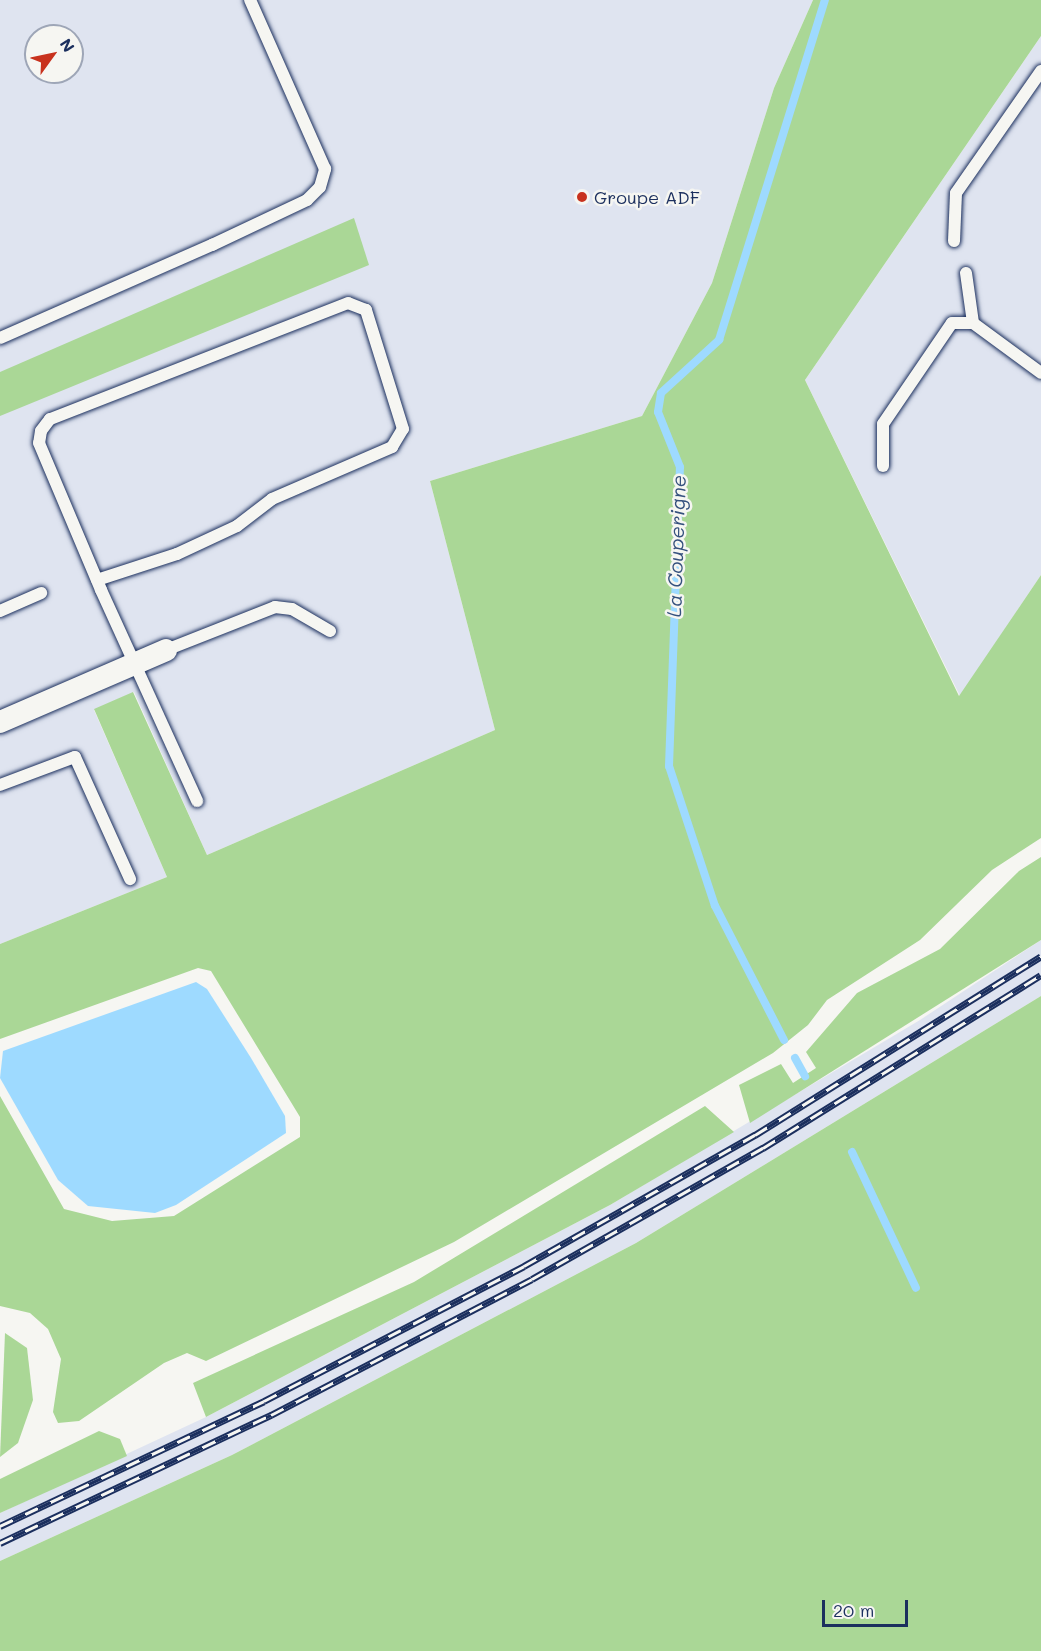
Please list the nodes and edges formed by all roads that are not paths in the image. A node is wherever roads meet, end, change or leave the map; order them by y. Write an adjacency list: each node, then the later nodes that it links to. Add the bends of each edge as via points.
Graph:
1 (250, 0): 6 (lane, via 325,169 320,187 307,200 212,245)
2 (1041, 71): 3 (lane, via 956,193)
3 (954, 241)
4 (966, 273): 5 (lane)
5 (973, 323): 7 (lane); 8 (lane, via 963,320 942,331 889,414 880,444)
6 (0, 338)
7 (1040, 371)
8 (883, 466)
9 (97, 580): 9 (lane, via 39,443 50,419 348,303 366,309 403,429 392,447 272,499 237,526 177,554); 14 (lane)
10 (41, 593): 11 (lane)
11 (0, 611)
12 (330, 631): 13 (lane, via 292,609 275,606)
13 (166, 650): 14 (street)
14 (134, 664): 15 (street); 17 (lane)
15 (0, 722)
16 (0, 785): 18 (lane, via 75,757)
17 (197, 801)
18 (130, 879)

